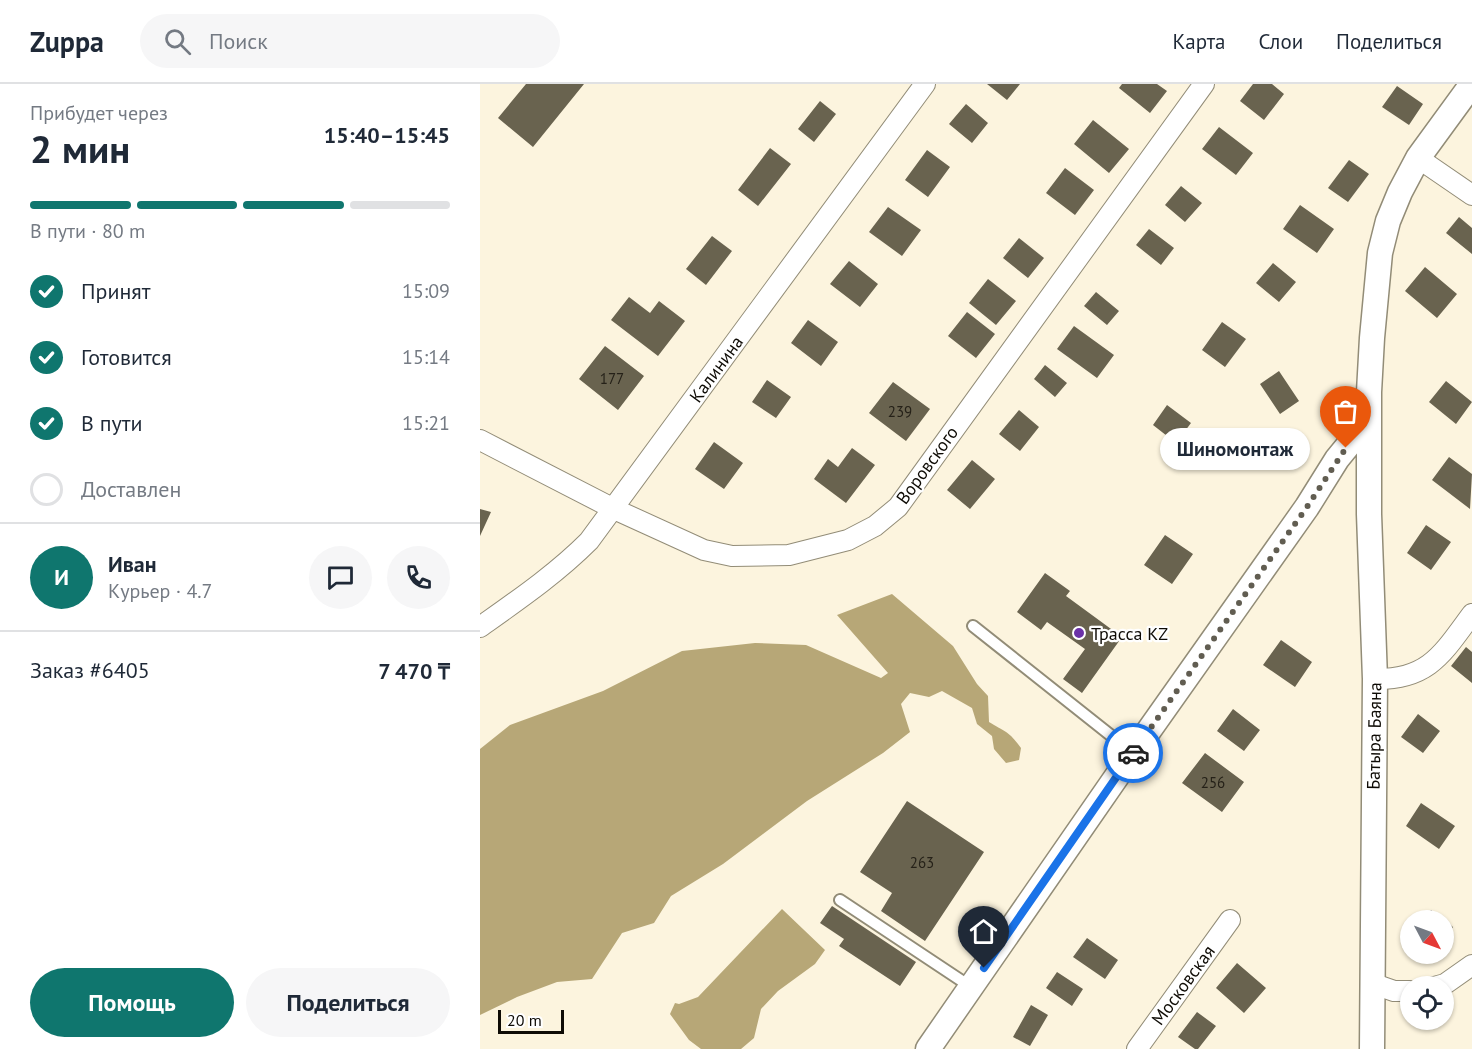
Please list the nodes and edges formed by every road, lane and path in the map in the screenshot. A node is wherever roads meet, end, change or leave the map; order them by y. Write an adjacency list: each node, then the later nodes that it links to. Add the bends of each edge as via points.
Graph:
1 (925, 84): 8 (street, Калинина)
2 (1204, 84): 8 (street, Воровского, via 898,507 875,525 848,540 789,555 732,556 704,550)
3 (1472, 84): 4 (street, Батыра Баяна)
4 (1418, 158): 5 (street); 6 (street, Батыра Баяна, via 1388,221 1380,253)
5 (1472, 195)
6 (1369, 424): 12 (street, Батыра Баяна); 13 (street, via 1337,459)
7 (480, 440): 8 (street, Воровского)
8 (614, 509): 11 (street, Калинина, via 566,564)
9 (1472, 614): 12 (street, via 1435,661 1419,672 1395,679)
10 (973, 626): 13 (lane)
11 (480, 627)
12 (1375, 679): 18 (street, Батыра Баяна)
13 (1133, 753): 19 (street)
14 (840, 900): 19 (lane)
15 (1230, 920): 22 (street, Московская)
16 (1472, 965): 17 (street)
17 (1454, 978)
18 (1371, 983): 20 (street); 23 (street, Батыра Баяна)
19 (971, 987): 21 (street)
20 (1400, 991)
21 (928, 1049)
22 (1137, 1049)
23 (1372, 1049)

